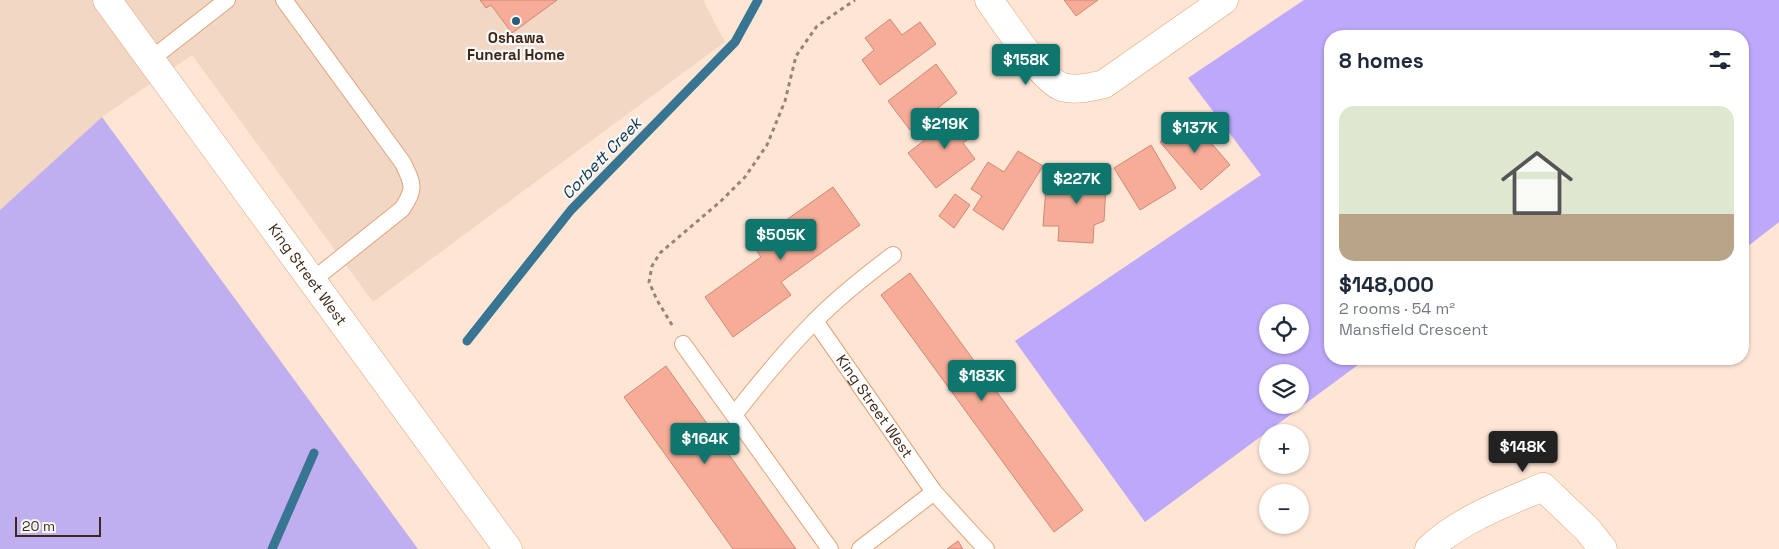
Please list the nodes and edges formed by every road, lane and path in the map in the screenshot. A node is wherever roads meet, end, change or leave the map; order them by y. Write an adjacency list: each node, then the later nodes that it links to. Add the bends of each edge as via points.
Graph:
1 (107, 0): 7 (main road, King Street West)
2 (227, 0): 7 (lane)
3 (284, 0): 9 (lane, via 403,163 412,181 412,196 402,209)
4 (855, 0): 11 (path, via 817,26 796,56 784,102 767,145 745,177 660,253 652,266 649,282)
5 (989, 0): 6 (main road, via 1044,74 1061,87 1082,89 1104,84)
6 (1224, 0)
7 (150, 60): 9 (main road, King Street West)
8 (893, 254): 10 (lane)
9 (313, 280): 14 (main road, King Street West)
10 (814, 320): 12 (lane, via 766,373); 13 (lane, King Street West)
11 (683, 344): 12 (lane)
12 (734, 415): 15 (lane)
13 (934, 492): 16 (lane); 17 (lane, King Street West)
14 (508, 549)
15 (830, 549)
16 (860, 549)
17 (986, 549)
18 (1429, 549): 19 (main road, via 1441,537 1499,505 1543,488 1587,529)
19 (1602, 549)

